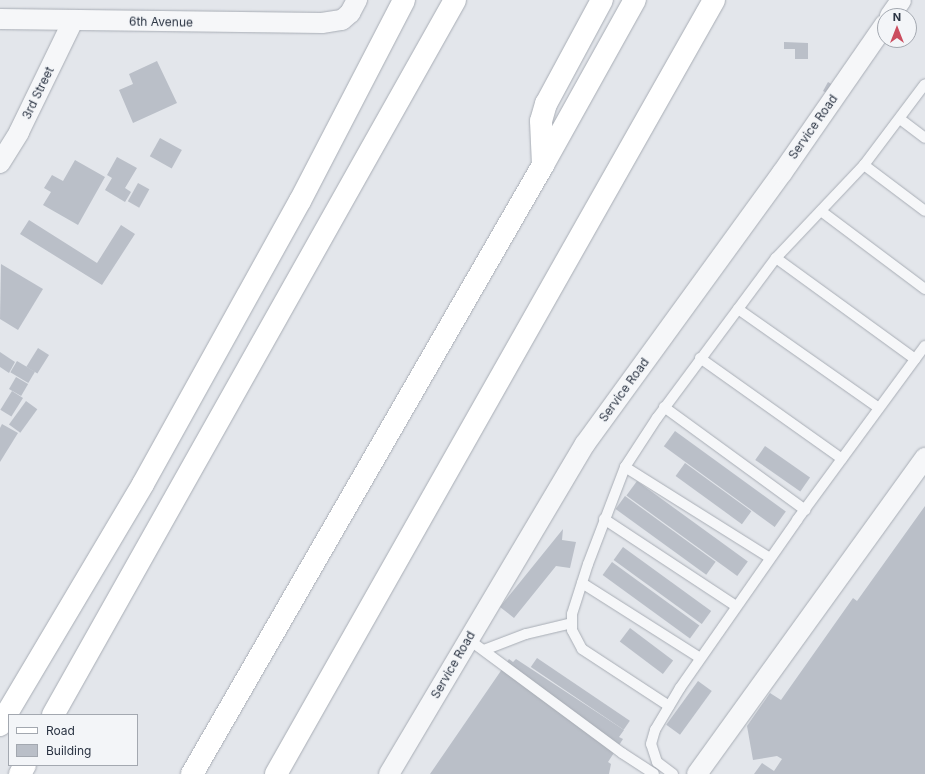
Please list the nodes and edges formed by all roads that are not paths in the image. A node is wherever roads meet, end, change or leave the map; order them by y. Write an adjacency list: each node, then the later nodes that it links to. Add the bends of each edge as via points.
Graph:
1 (357, 0): 8 (street, 6th Avenue, via 350,14 342,20 322,23)
2 (404, 0): 39 (main road, via 296,208 147,477)
3 (454, 0): 38 (main road)
4 (602, 0): 14 (main road, via 546,104 541,121)
5 (635, 0): 14 (main road)
6 (714, 0): 42 (main road)
7 (0, 19): 8 (street, 6th Avenue)
8 (73, 21): 13 (street, 3rd Street, via 19,132)
9 (877, 36): 35 (street, Service Road, via 782,173 585,444)
10 (925, 84): 11 (lane)
11 (900, 119): 12 (lane); 15 (lane)
12 (925, 138)
13 (0, 162)
14 (543, 165): 41 (main road)
15 (864, 165): 16 (lane); 17 (lane)
16 (821, 211): 18 (lane); 19 (lane)
17 (925, 211)
18 (776, 258): 20 (lane); 23 (lane)
19 (925, 289)
20 (738, 308): 22 (lane); 25 (lane)
21 (925, 346): 23 (lane)
22 (700, 358): 24 (lane); 27 (lane)
23 (915, 359): 25 (lane)
24 (664, 407): 28 (lane); 29 (lane)
25 (880, 408): 27 (lane)
26 (925, 458): 45 (street)
27 (842, 459): 29 (lane)
28 (625, 467): 30 (lane); 31 (lane)
29 (805, 510): 31 (lane)
30 (604, 520): 32 (lane); 33 (lane)
31 (770, 558): 33 (lane)
32 (582, 583): 34 (lane); 36 (lane)
33 (736, 606): 36 (lane)
34 (572, 623): 35 (lane); 37 (lane, via 575,639 582,649)
35 (476, 644): 40 (lane, via 616,749); 43 (street, Service Road)
36 (700, 658): 37 (lane)
37 (669, 706): 40 (lane, via 655,730 651,744)
38 (54, 714)
39 (0, 725)
40 (656, 772): 44 (lane)
41 (192, 774)
42 (276, 774)
43 (389, 774)
44 (673, 774)
45 (696, 774)

